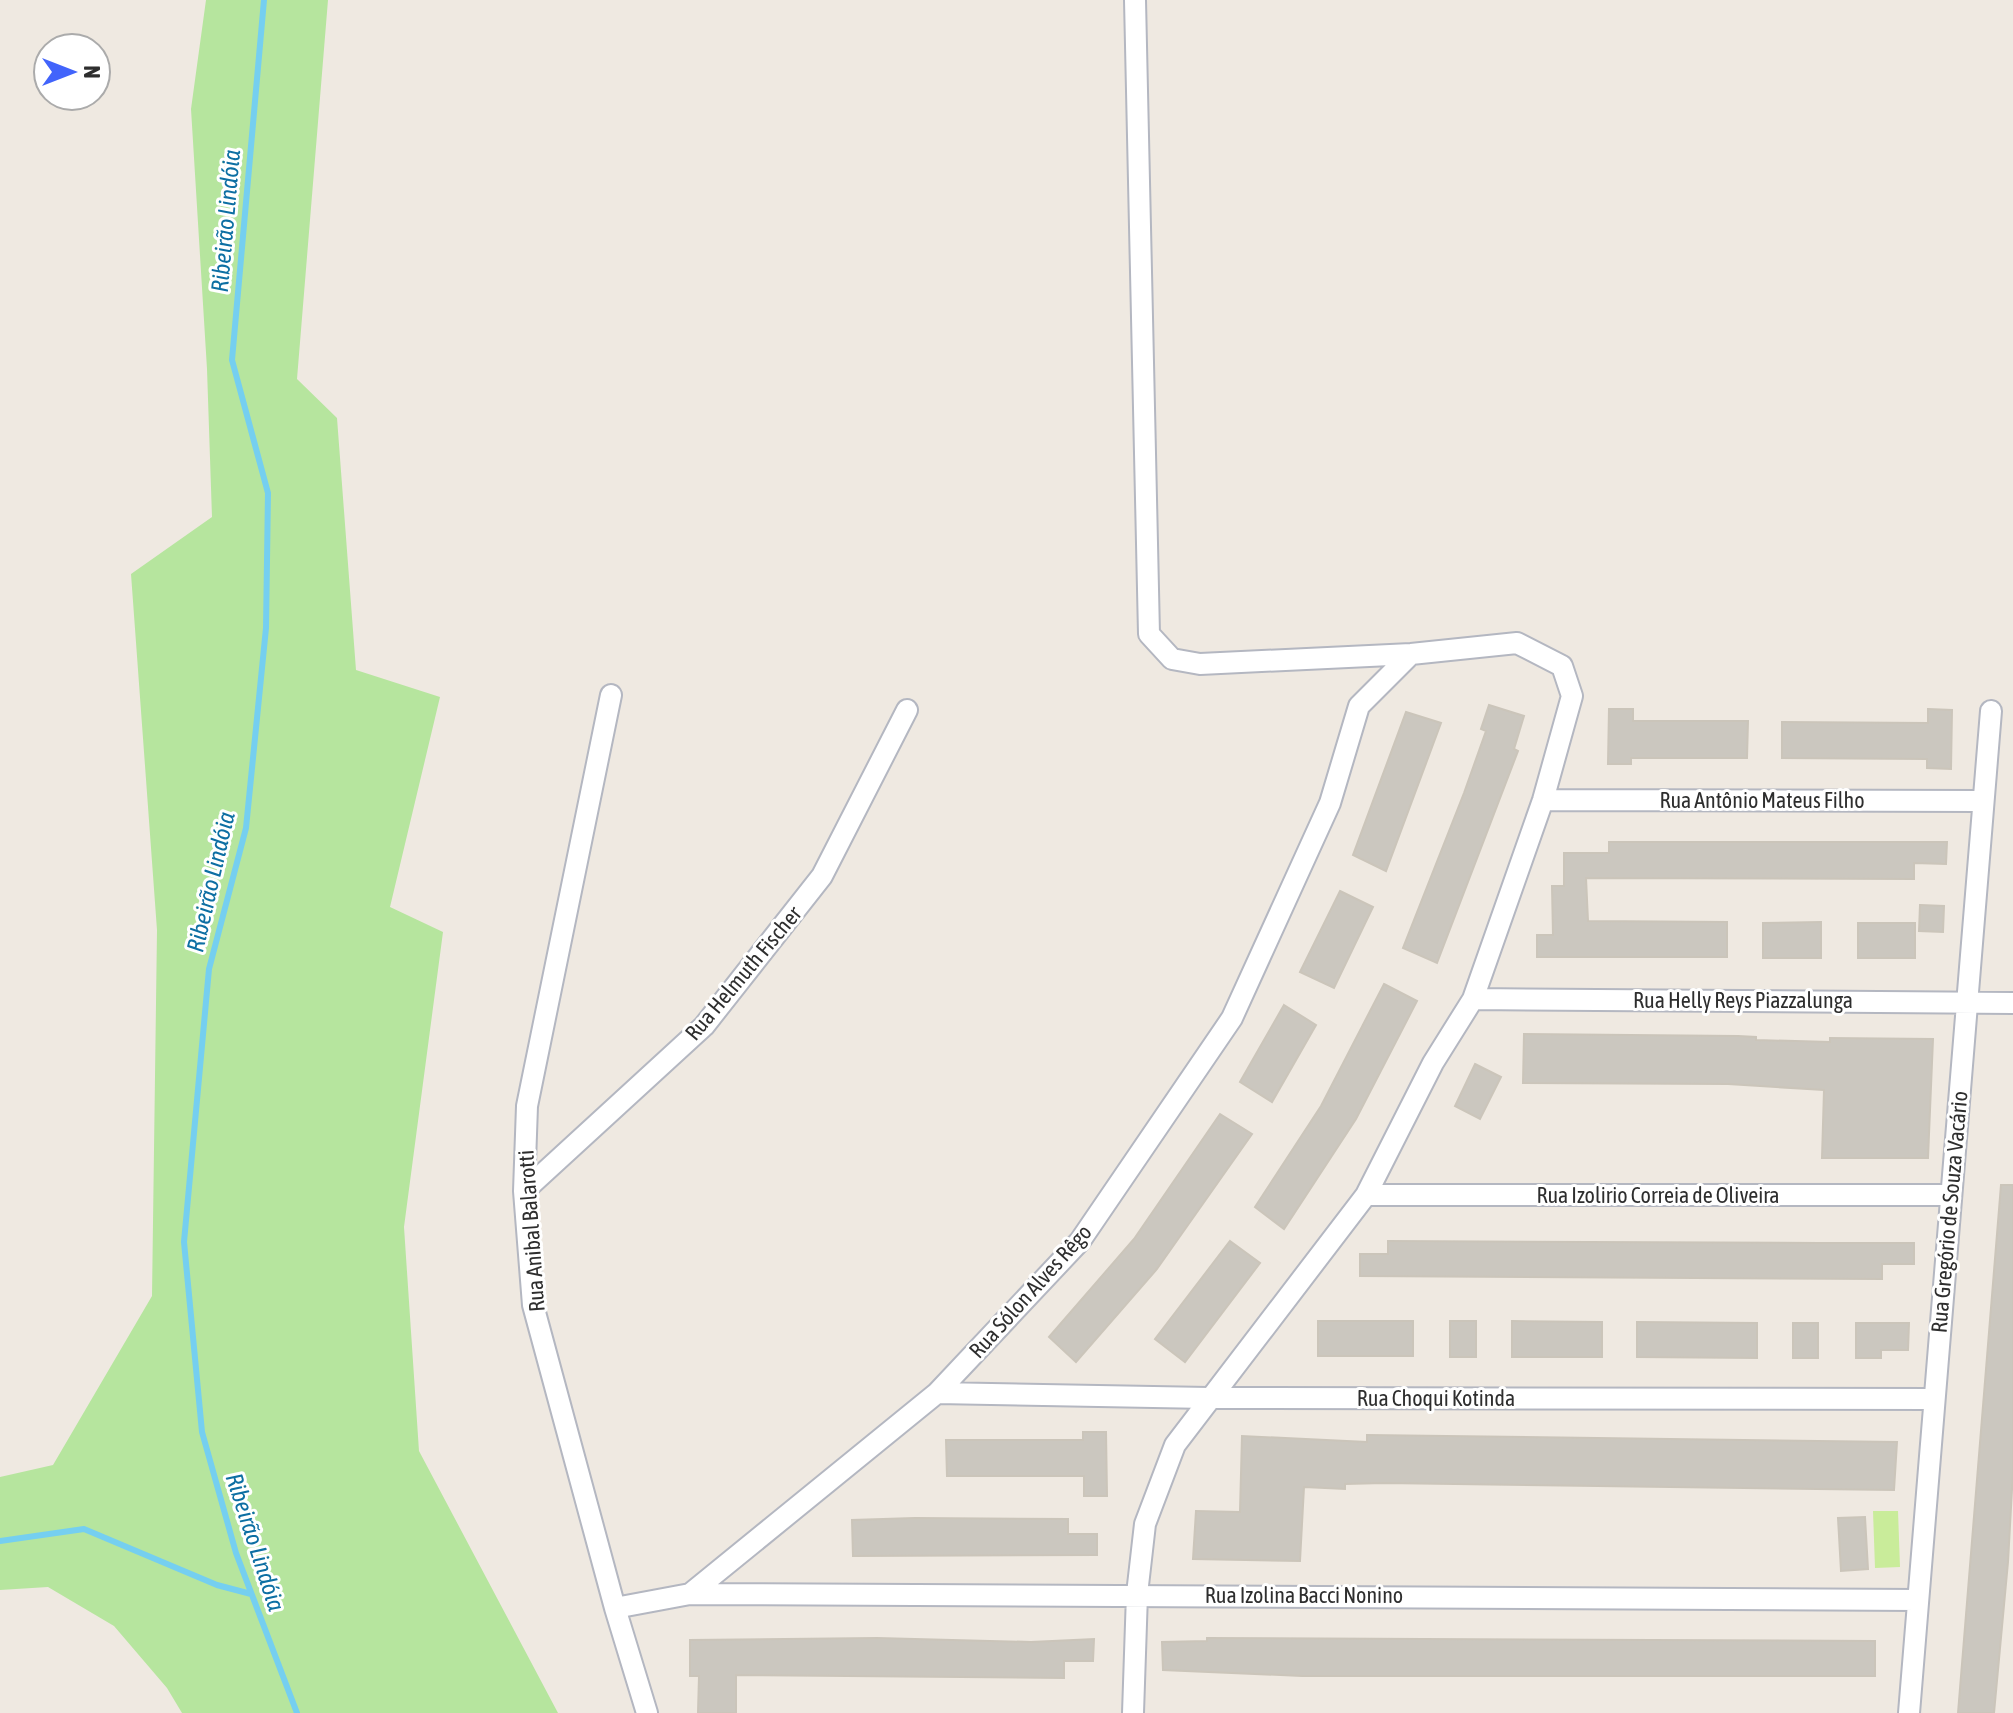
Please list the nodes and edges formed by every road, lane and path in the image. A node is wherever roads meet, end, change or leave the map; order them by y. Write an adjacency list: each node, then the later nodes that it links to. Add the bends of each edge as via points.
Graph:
1 (1135, 0): 2 (street, via 1149,634 1172,659 1200,664)
2 (1411, 654): 6 (street, via 1517,643 1562,666 1572,696); 14 (street, Rua Sólon Alves Rêgo, via 1359,706 1330,803 1232,1018 1080,1241)
3 (611, 695): 11 (street, Rua Anibal Balarotti, via 527,1106)
4 (907, 710): 11 (street, Rua Helmuth Fischer, via 822,876 704,1026)
5 (1991, 711): 7 (street, Rua Gregório de Souza Vacário)
6 (1543, 800): 7 (street, Rua Antônio Mateus Filho); 8 (street)
7 (1981, 801): 9 (street, Rua Gregório de Souza Vacário)
8 (1473, 999): 9 (street, Rua Helly Reys Piazzalunga); 12 (street, via 1433,1063)
9 (1965, 1001): 10 (street, Rua Helly Reys Piazzalunga); 13 (street, Rua Gregório de Souza Vacário)
10 (2013, 1003)
11 (524, 1191): 20 (street, Rua Anibal Balarotti, via 533,1305)
12 (1366, 1195): 13 (street, Rua Izolirio Correia de Oliveira); 15 (street)
13 (1950, 1195): 16 (street, Rua Gregório de Souza Vacário)
14 (937, 1393): 15 (street, Rua Choqui Kotinda); 17 (street, Rua Sólon Alves Rêgo)
15 (1208, 1398): 16 (street, Rua Choqui Kotinda); 18 (street, via 1175,1445 1145,1524)
16 (1934, 1399): 19 (street, Rua Gregório de Souza Vacário)
17 (690, 1594): 18 (street, Rua Izolina Bacci Nonino); 20 (street, Rua Sólon Alves Rêgo)
18 (1137, 1594): 19 (street, Rua Izolina Bacci Nonino); 22 (street)
19 (1918, 1600): 23 (street, Rua Gregório de Souza Vacário)
20 (615, 1608): 21 (street, Rua Anibal Balarotti)
21 (647, 1713)
22 (1133, 1713)
23 (1909, 1713)

